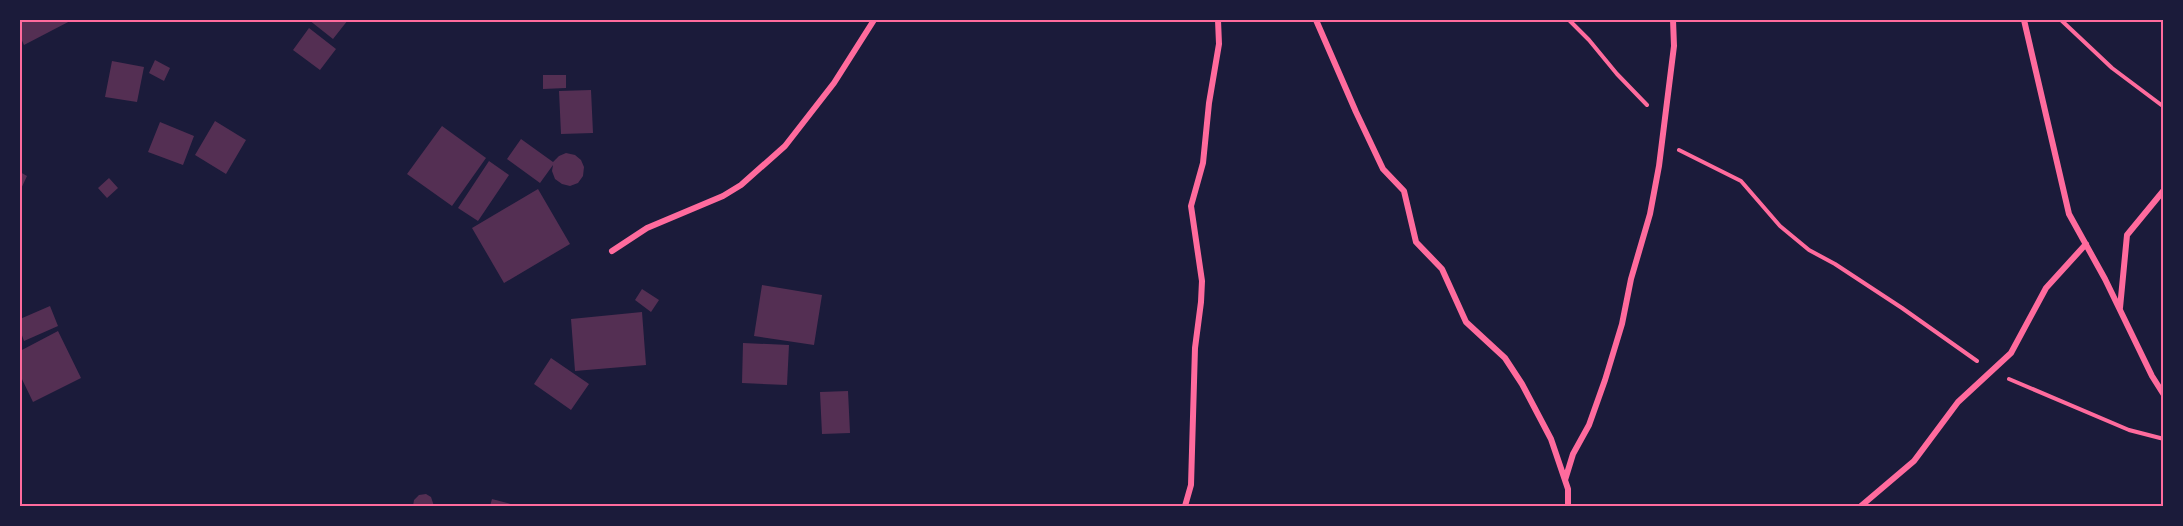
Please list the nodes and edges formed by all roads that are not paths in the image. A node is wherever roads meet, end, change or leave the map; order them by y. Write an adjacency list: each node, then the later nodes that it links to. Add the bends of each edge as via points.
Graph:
1 (874, 20): 8 (street, via 834,83 785,146 741,185 647,228)
2 (1218, 20): 12 (street, via 1219,44 1203,163 1191,206 1201,292 1195,348 1191,485)
3 (1316, 20): 11 (street, via 1383,169 1404,191 1416,242 1442,269 1466,322 1505,358 1522,384 1551,439)
4 (1673, 20): 11 (street, via 1674,46 1650,214 1622,324 1589,424)
5 (2024, 20): 7 (street, via 2069,214)
6 (2163, 190): 9 (street, via 2127,235)
7 (2086, 244): 9 (street); 14 (street, via 2046,288 2011,353 1958,402 1914,461)
8 (612, 251)
9 (2120, 309): 10 (street)
10 (2163, 395)
11 (1565, 480): 13 (street)
12 (1185, 507)
13 (1568, 507)
14 (1861, 507)

